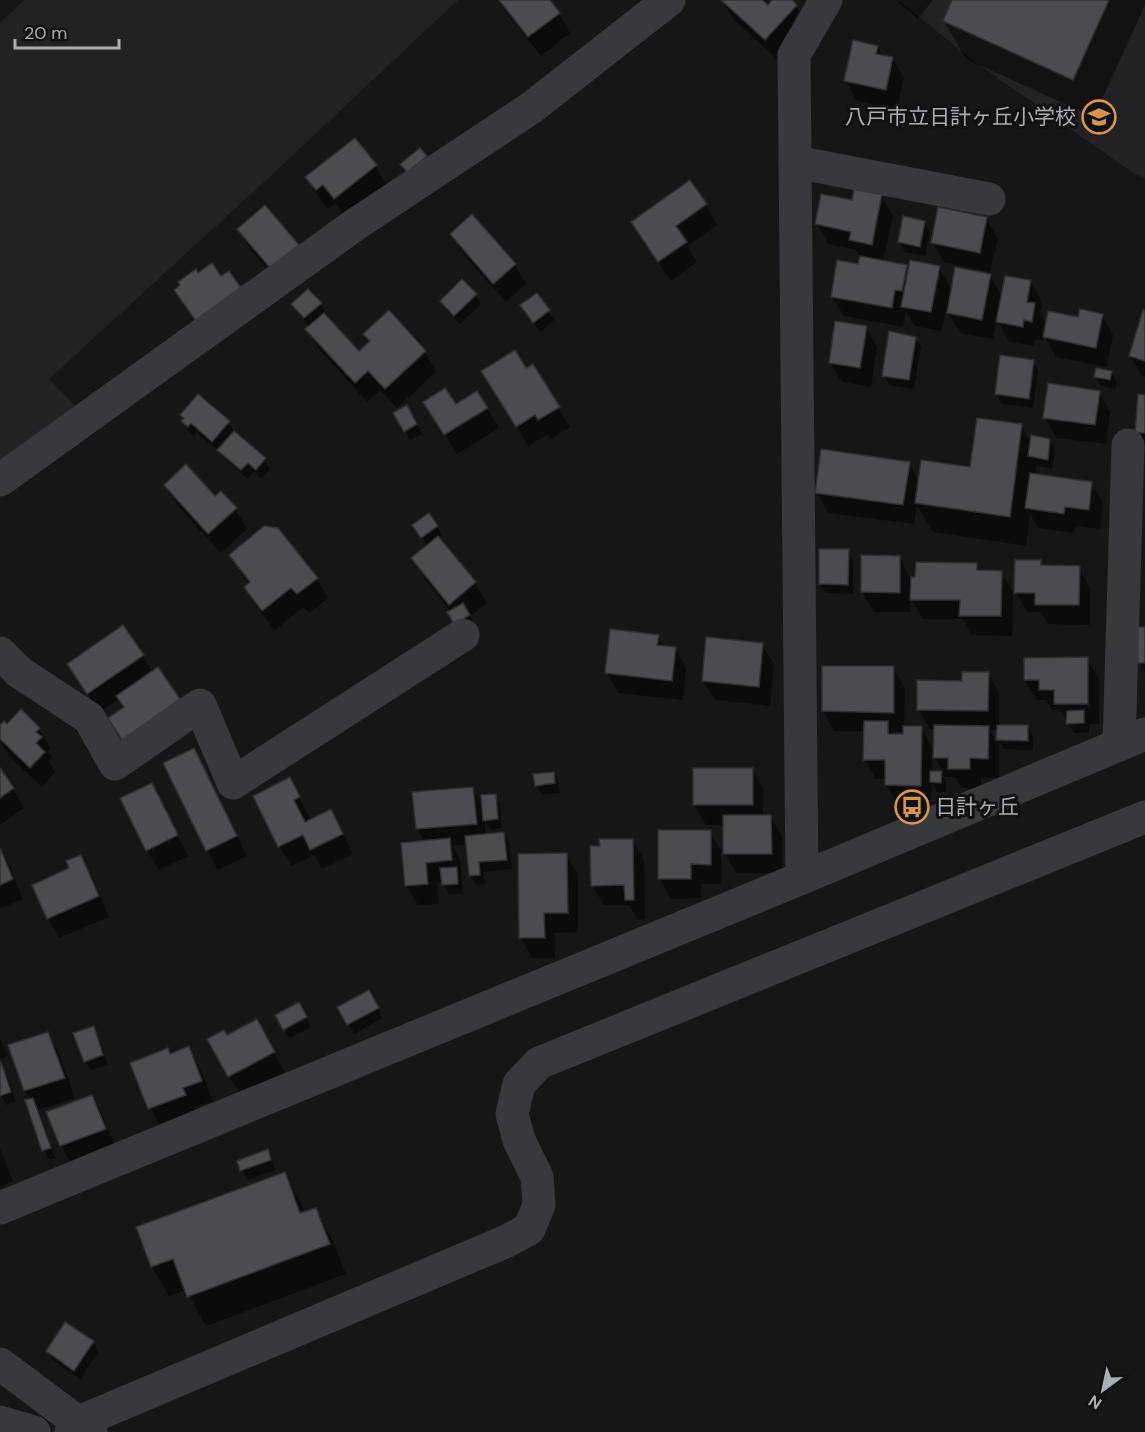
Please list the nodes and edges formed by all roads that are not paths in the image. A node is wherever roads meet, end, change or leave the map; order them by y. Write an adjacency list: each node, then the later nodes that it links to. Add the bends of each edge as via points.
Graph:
1 (669, 0): 6 (street, via 531,108 356,224)
2 (826, 0): 3 (street, via 794,55)
3 (795, 162): 4 (street); 11 (street)
4 (989, 199)
5 (1128, 446): 9 (street)
6 (0, 480)
7 (463, 635): 8 (street, via 232,783 200,705 115,764 89,718 19,672)
8 (0, 653)
9 (1132, 740): 11 (street)
10 (1145, 817): 15 (street, via 539,1064 519,1084 512,1114 519,1140 537,1177 539,1205 529,1229)
11 (802, 878): 12 (street)
12 (0, 1208)
13 (0, 1364): 15 (street)
14 (0, 1422): 16 (street)
15 (80, 1429)
16 (34, 1432)

